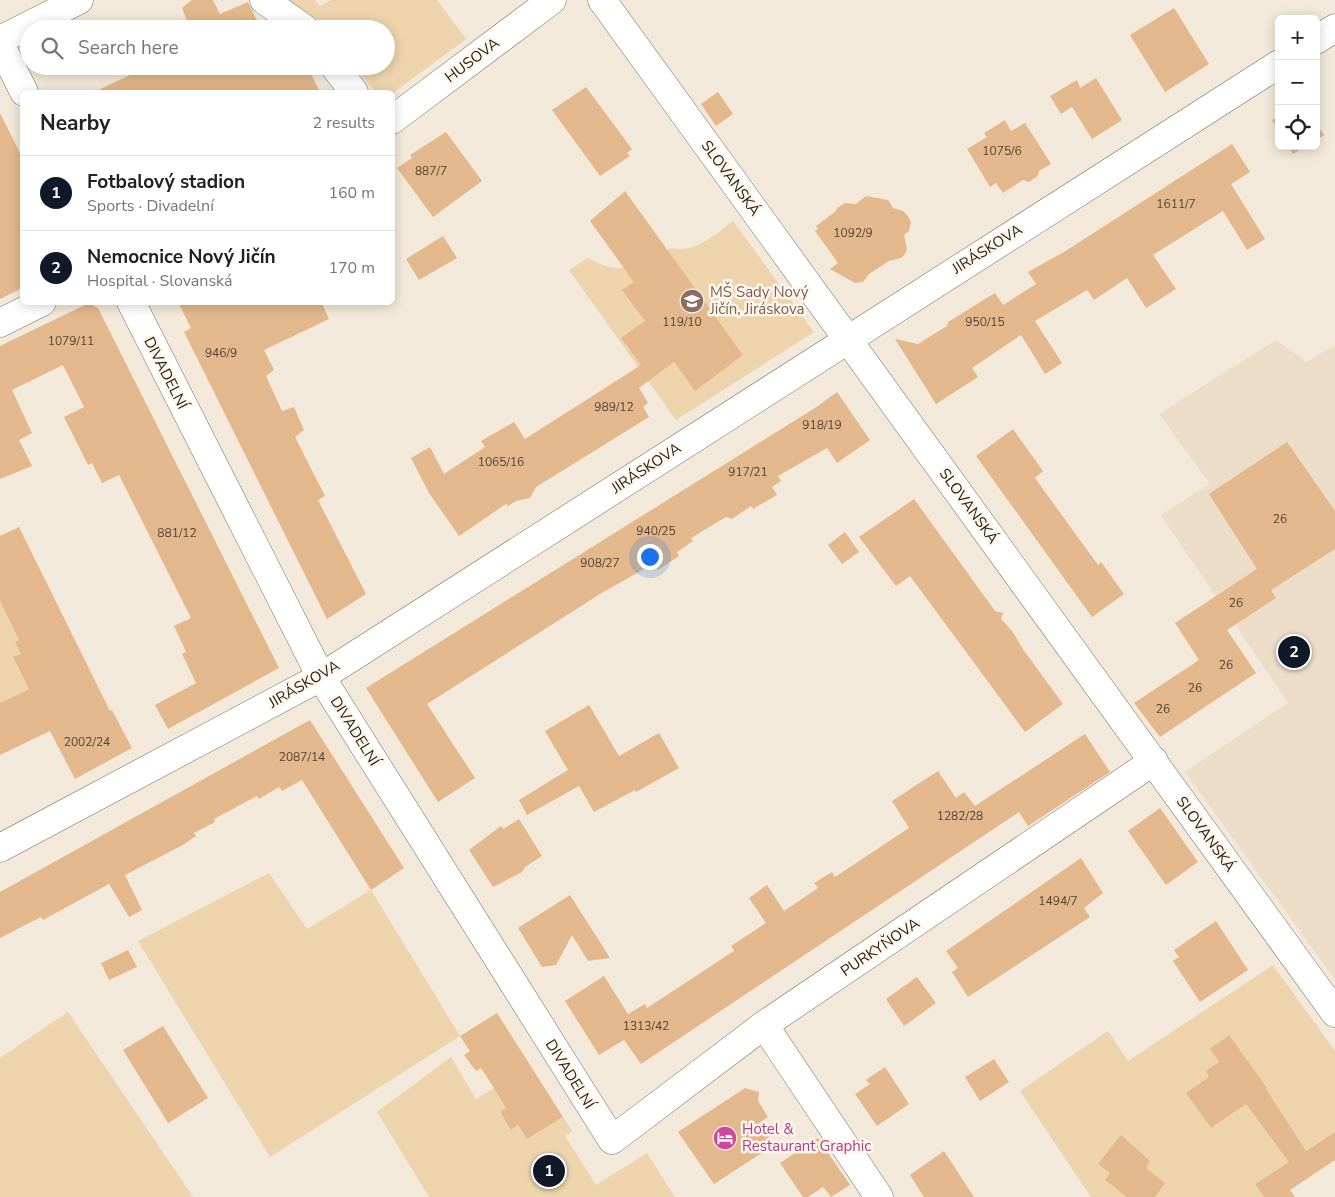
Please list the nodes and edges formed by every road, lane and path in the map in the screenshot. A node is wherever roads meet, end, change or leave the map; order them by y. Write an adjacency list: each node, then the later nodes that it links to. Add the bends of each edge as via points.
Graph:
1 (79, 0): 5 (street)
2 (264, 0): 6 (street)
3 (552, 0): 16 (street, HUSOVA)
4 (602, 0): 20 (street, SLOVANSKÁ)
5 (40, 20)
6 (292, 20)
7 (1335, 28): 9 (street)
8 (20, 30): 10 (street)
9 (1320, 37)
10 (0, 40)
11 (0, 44): 14 (street)
12 (1275, 67): 20 (street, JIRÁSKOVA)
13 (341, 75): 15 (street)
14 (23, 90)
15 (352, 90)
16 (395, 118)
17 (36, 305): 19 (street)
18 (132, 305): 21 (street, DIVADELNÍ)
19 (0, 323)
20 (847, 338): 21 (street, JIRÁSKOVA); 22 (street, SLOVANSKÁ)
21 (321, 677): 23 (street, JIRÁSKOVA); 26 (street, DIVADELNÍ)
22 (1154, 761): 24 (street, SLOVANSKÁ); 25 (street, PURKYŇOVA)
23 (0, 848)
24 (1335, 1013)
25 (764, 1025): 26 (street, PURKYŇOVA); 27 (street)
26 (612, 1140)
27 (880, 1197)

